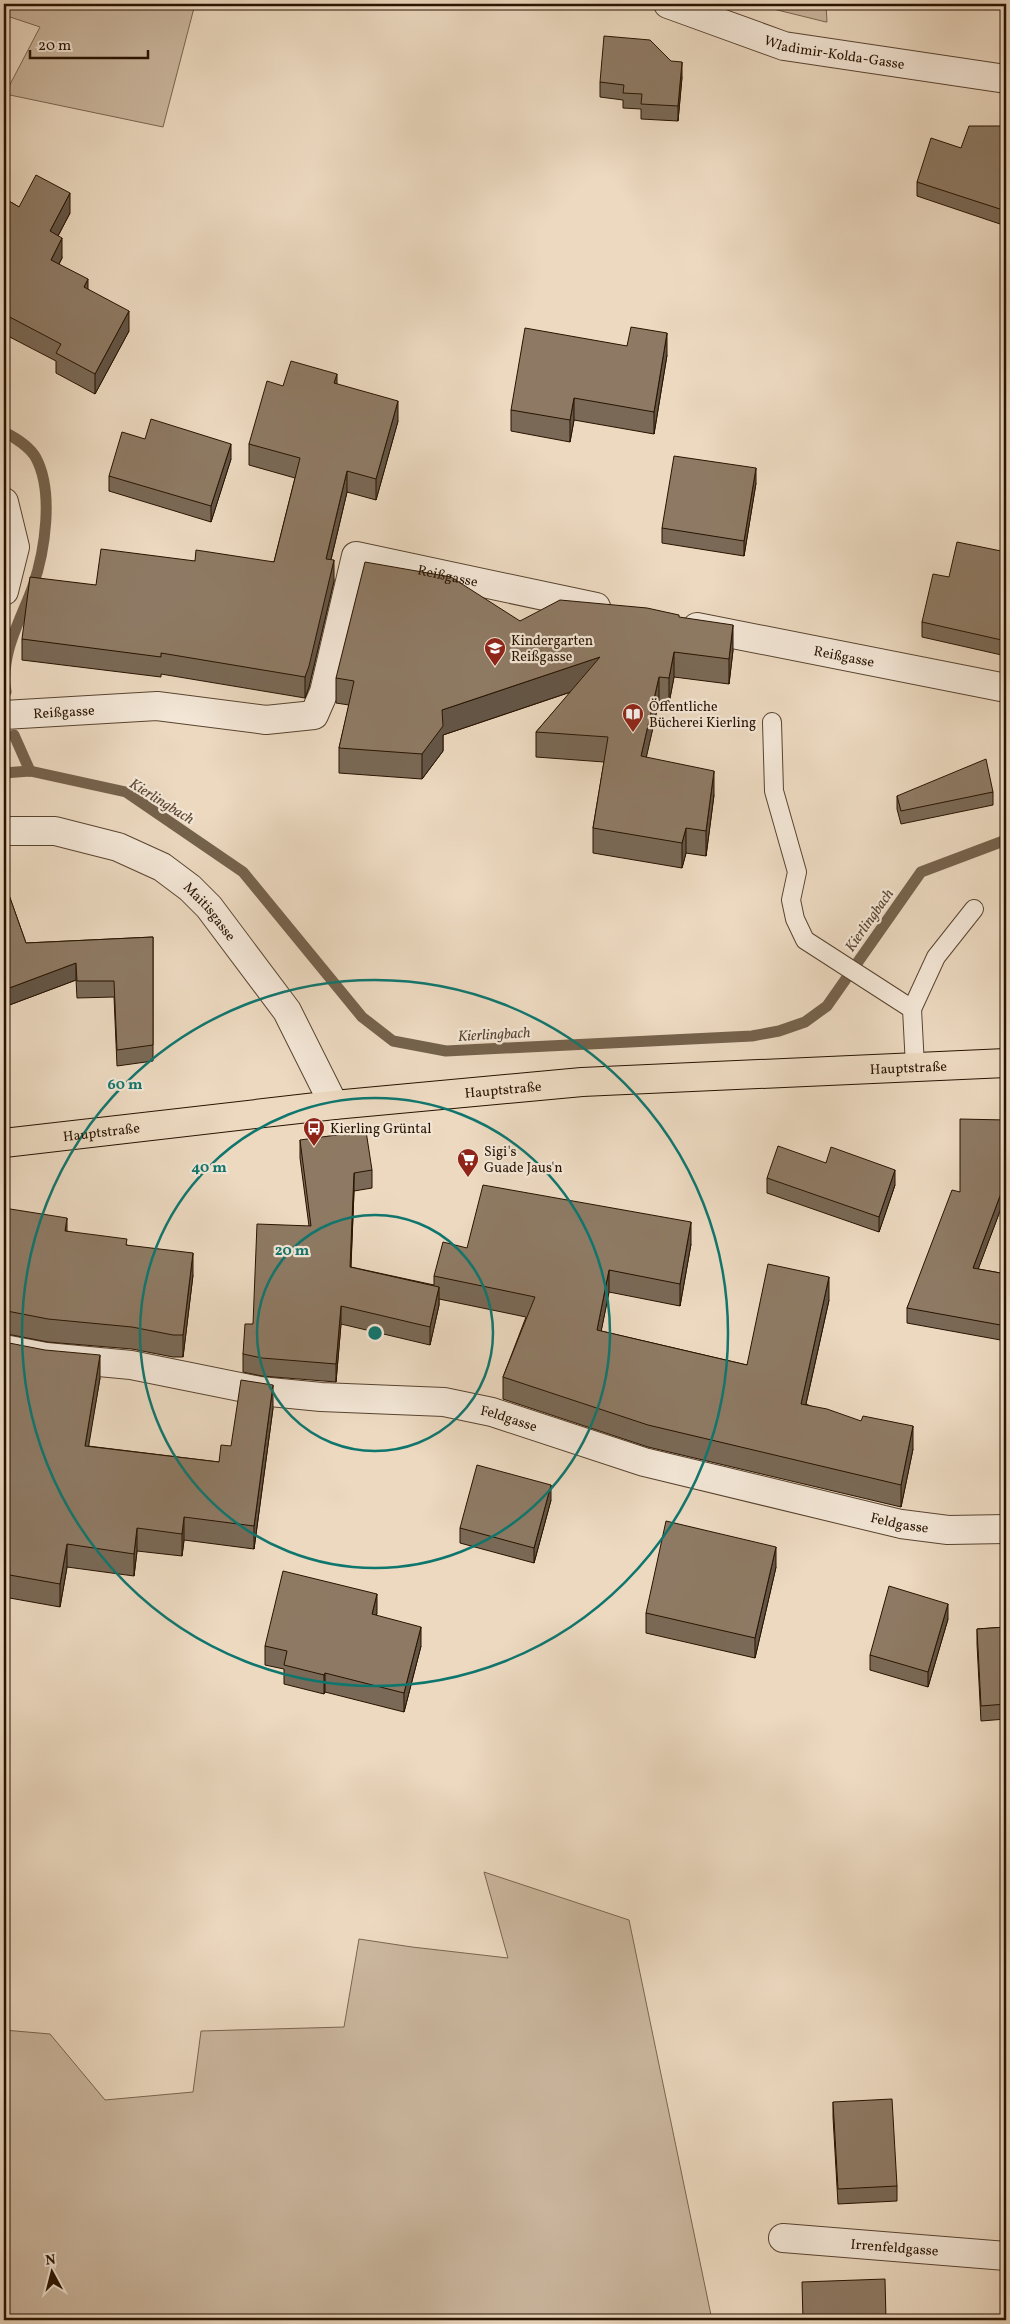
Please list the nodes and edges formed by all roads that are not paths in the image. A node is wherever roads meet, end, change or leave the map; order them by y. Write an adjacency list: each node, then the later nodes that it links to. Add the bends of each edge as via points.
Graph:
1 (668, 4): 2 (street, Wladimir-Kolda-Gasse, via 784,46)
2 (1006, 79)
3 (4, 502): 4 (street, via 15,547)
4 (4, 591)
5 (621, 612): 8 (street, Reißgasse, via 356,556 324,692 314,715 266,720 157,706)
6 (669, 622): 7 (street, Reißgasse)
7 (1006, 688)
8 (4, 714)
9 (772, 722): 12 (lane, via 774,791 797,872 791,900 795,919 806,940)
10 (4, 831): 15 (street, Maitisgasse, via 55,831 118,847 162,867 190,888 209,907 287,1011)
11 (974, 909): 12 (lane, via 936,957)
12 (912, 1009): 14 (lane)
13 (1006, 1063): 14 (main road, Hauptstraße)
14 (915, 1066): 15 (main road, Hauptstraße, via 582,1082)
15 (334, 1105): 16 (main road, Hauptstraße)
16 (4, 1143)
17 (4, 1349): 18 (street, Feldgasse, via 131,1366 260,1390 321,1397 444,1402 492,1412 644,1462 901,1524 948,1530)
18 (1005, 1524)
19 (783, 2238): 20 (street, Irrenfeldgasse)
20 (1006, 2256)

